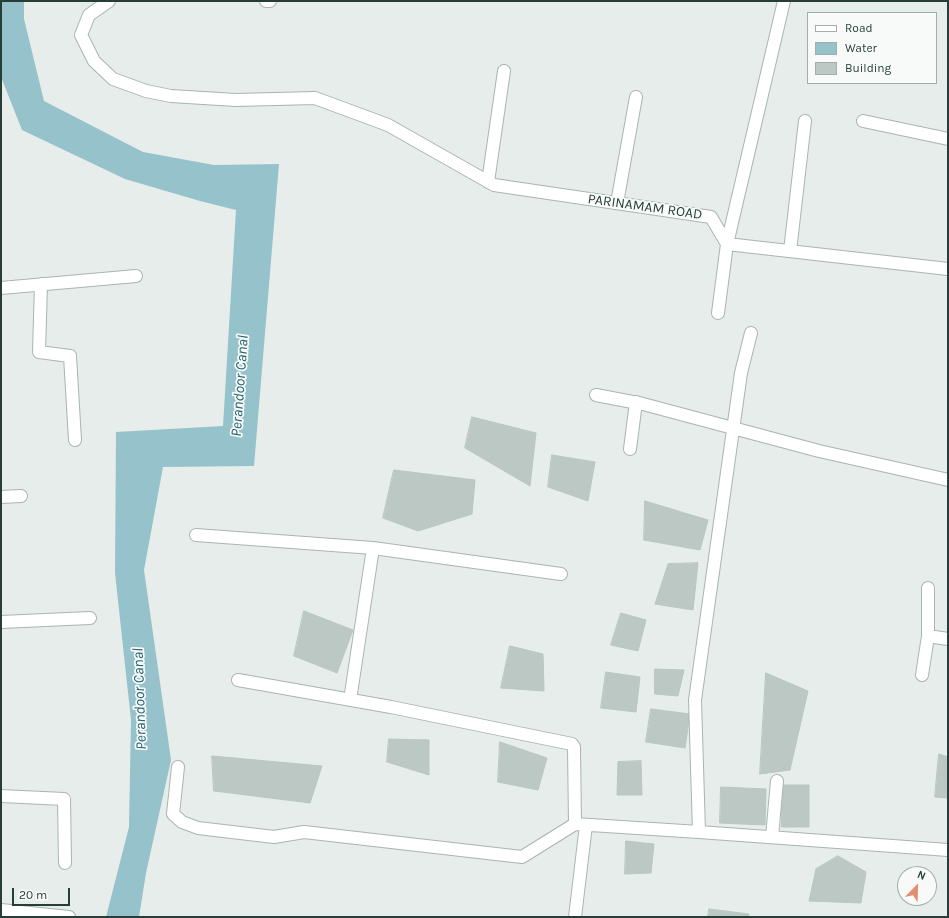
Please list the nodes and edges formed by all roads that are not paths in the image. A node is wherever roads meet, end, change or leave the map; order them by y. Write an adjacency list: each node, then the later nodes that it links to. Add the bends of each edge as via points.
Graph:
1 (109, 1): 10 (street, via 90,15 81,35 94,61 113,79 146,91 171,96 236,100 315,98 388,125)
2 (266, 1): 3 (street)
3 (270, 1)
4 (783, 1): 12 (street)
5 (504, 71): 10 (street)
6 (636, 97): 11 (street)
7 (805, 121): 13 (street)
8 (863, 121): 9 (street)
9 (948, 139)
10 (491, 184): 11 (street, PARINAMAM ROAD)
11 (617, 203): 12 (street, PARINAMAM ROAD, via 711,217)
12 (728, 244): 13 (street); 18 (street)
13 (790, 251): 14 (street)
14 (948, 268)
15 (136, 276): 16 (street)
16 (41, 284): 17 (street); 23 (street, via 39,352 70,356)
17 (1, 288)
18 (718, 313)
19 (751, 333): 22 (street, via 741,373)
20 (596, 395): 21 (street)
21 (636, 402): 22 (street); 24 (street)
22 (733, 427): 25 (street, via 818,451); 43 (street, via 695,700)
23 (76, 440)
24 (630, 449)
25 (948, 480)
26 (21, 496): 27 (street)
27 (1, 497)
28 (196, 535): 29 (street)
29 (373, 548): 30 (street); 38 (street)
30 (561, 574)
31 (928, 588): 34 (street)
32 (90, 618): 33 (street)
33 (1, 622)
34 (928, 636): 35 (street); 36 (street)
35 (948, 639)
36 (922, 675)
37 (238, 680): 38 (street)
38 (350, 700): 42 (street, via 572,744)
39 (178, 767): 42 (street, via 173,814 182,822 198,828 274,837 304,832 522,857)
40 (777, 781): 44 (street)
41 (1, 796): 46 (street, via 64,799)
42 (581, 825): 43 (street); 49 (street)
43 (699, 832): 44 (street)
44 (772, 837): 45 (street)
45 (948, 850)
46 (65, 863)
47 (1, 910): 48 (street)
48 (69, 917)
49 (575, 917)

